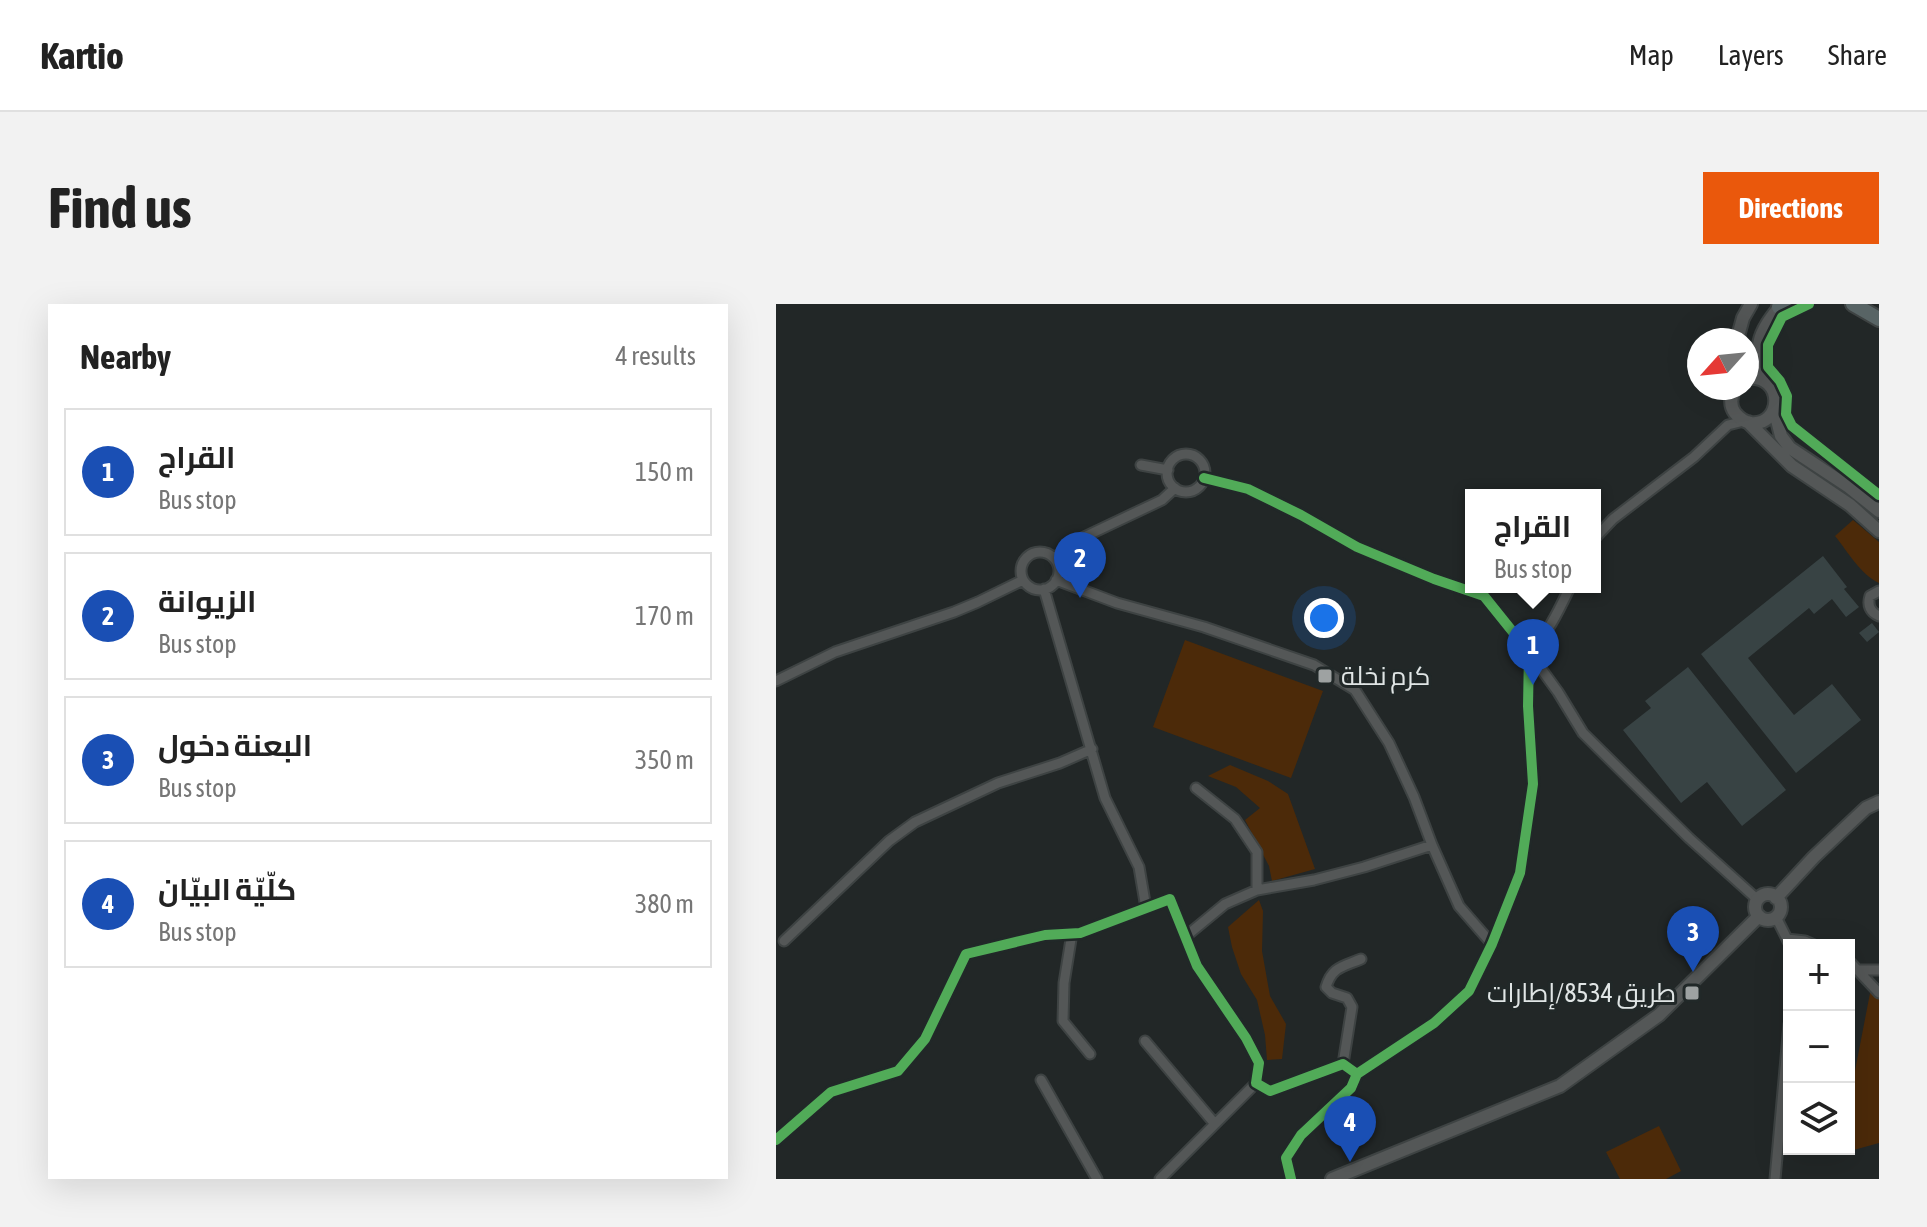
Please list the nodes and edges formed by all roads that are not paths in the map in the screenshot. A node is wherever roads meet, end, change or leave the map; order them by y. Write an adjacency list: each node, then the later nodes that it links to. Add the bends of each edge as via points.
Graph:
1 (1751, 304): 6 (main road)
2 (1853, 304): 5 (highway)
3 (1861, 304): 5 (highway)
4 (1783, 305): 8 (main road, via 1762,331 1758,351)
5 (1879, 319)
6 (1740, 328)
7 (1759, 378): 8 (main road)
8 (1771, 386): 11 (main road)
9 (1731, 400): 13 (street)
10 (1734, 400): 12 (main road, via 1735,414)
11 (1774, 408): 12 (main road, via 1762,421); 18 (main road, via 1778,429 1790,448)
12 (1746, 421): 13 (street, via 1728,425); 19 (main road, via 1792,466)
13 (1713, 439): 20 (street)
14 (1141, 465): 15 (street)
15 (1168, 470): 16 (street, via 1175,457 1187,454 1202,463); 17 (street)
16 (1204, 478): 17 (street, via 1193,490); 25 (street, via 1248,489 1357,547)
17 (1175, 488): 21 (street)
18 (1879, 511)
19 (1879, 531)
20 (1601, 532)
21 (1054, 558): 22 (street, via 1040,552 1029,555 1022,565); 23 (street)
22 (1023, 580): 24 (street); 31 (street, via 954,612 824,656)
23 (1056, 580): 24 (street); 35 (street, via 1314,665 1355,690 1389,743)
24 (1044, 589): 32 (street)
25 (1465, 590)
26 (1879, 591): 29 (street, via 1868,604)
27 (1475, 593): 30 (street, via 1484,596)
28 (1567, 593): 30 (street, via 1543,638)
29 (1879, 616)
30 (1529, 652): 38 (street, via 1583,733); 46 (street, via 1533,784 1520,873)
31 (776, 681)
32 (1092, 749): 39 (street, via 1105,798 1139,867); 45 (street, via 998,783 915,822)
33 (1196, 788): 36 (street, via 1235,819 1257,852)
34 (1879, 802): 37 (main road, via 1866,808)
35 (1432, 845): 36 (street, via 1314,880); 46 (street, via 1459,906)
36 (1257, 890): 43 (street, via 1225,904)
37 (1776, 898): 38 (main road); 41 (main road)
38 (1758, 900): 40 (main road)
39 (1146, 908): 42 (street); 43 (street, via 1170,899)
40 (1759, 916): 41 (main road); 65 (main road, via 1659,1015 1560,1086)
41 (1776, 917): 44 (street)
42 (1072, 933): 53 (street, via 1063,1021); 60 (street, via 966,954 925,1039 898,1071 831,1092)
43 (1185, 937): 57 (street, via 1197,966 1259,1063)
44 (1787, 939)
45 (784, 941)
46 (1492, 944): 55 (street, via 1469,991 1434,1023)
47 (1361, 959): 54 (street, via 1330,975 1326,987 1347,998 1352,1007)
48 (1855, 967): 49 (street)
49 (1858, 970): 50 (street); 51 (street)
50 (1879, 970)
51 (1879, 993)
52 (1145, 1041): 59 (street)
53 (1090, 1054)
54 (1343, 1064): 55 (street); 57 (street, via 1270,1091)
55 (1357, 1074): 64 (street, via 1351,1088 1301,1135 1286,1158)
56 (1041, 1080): 62 (street)
57 (1256, 1083): 59 (street)
58 (1783, 1083): 61 (street)
59 (1215, 1124): 63 (street)
60 (776, 1140)
61 (1774, 1175)
62 (1097, 1179)
63 (1160, 1179)
64 (1291, 1179)
65 (1332, 1179)

